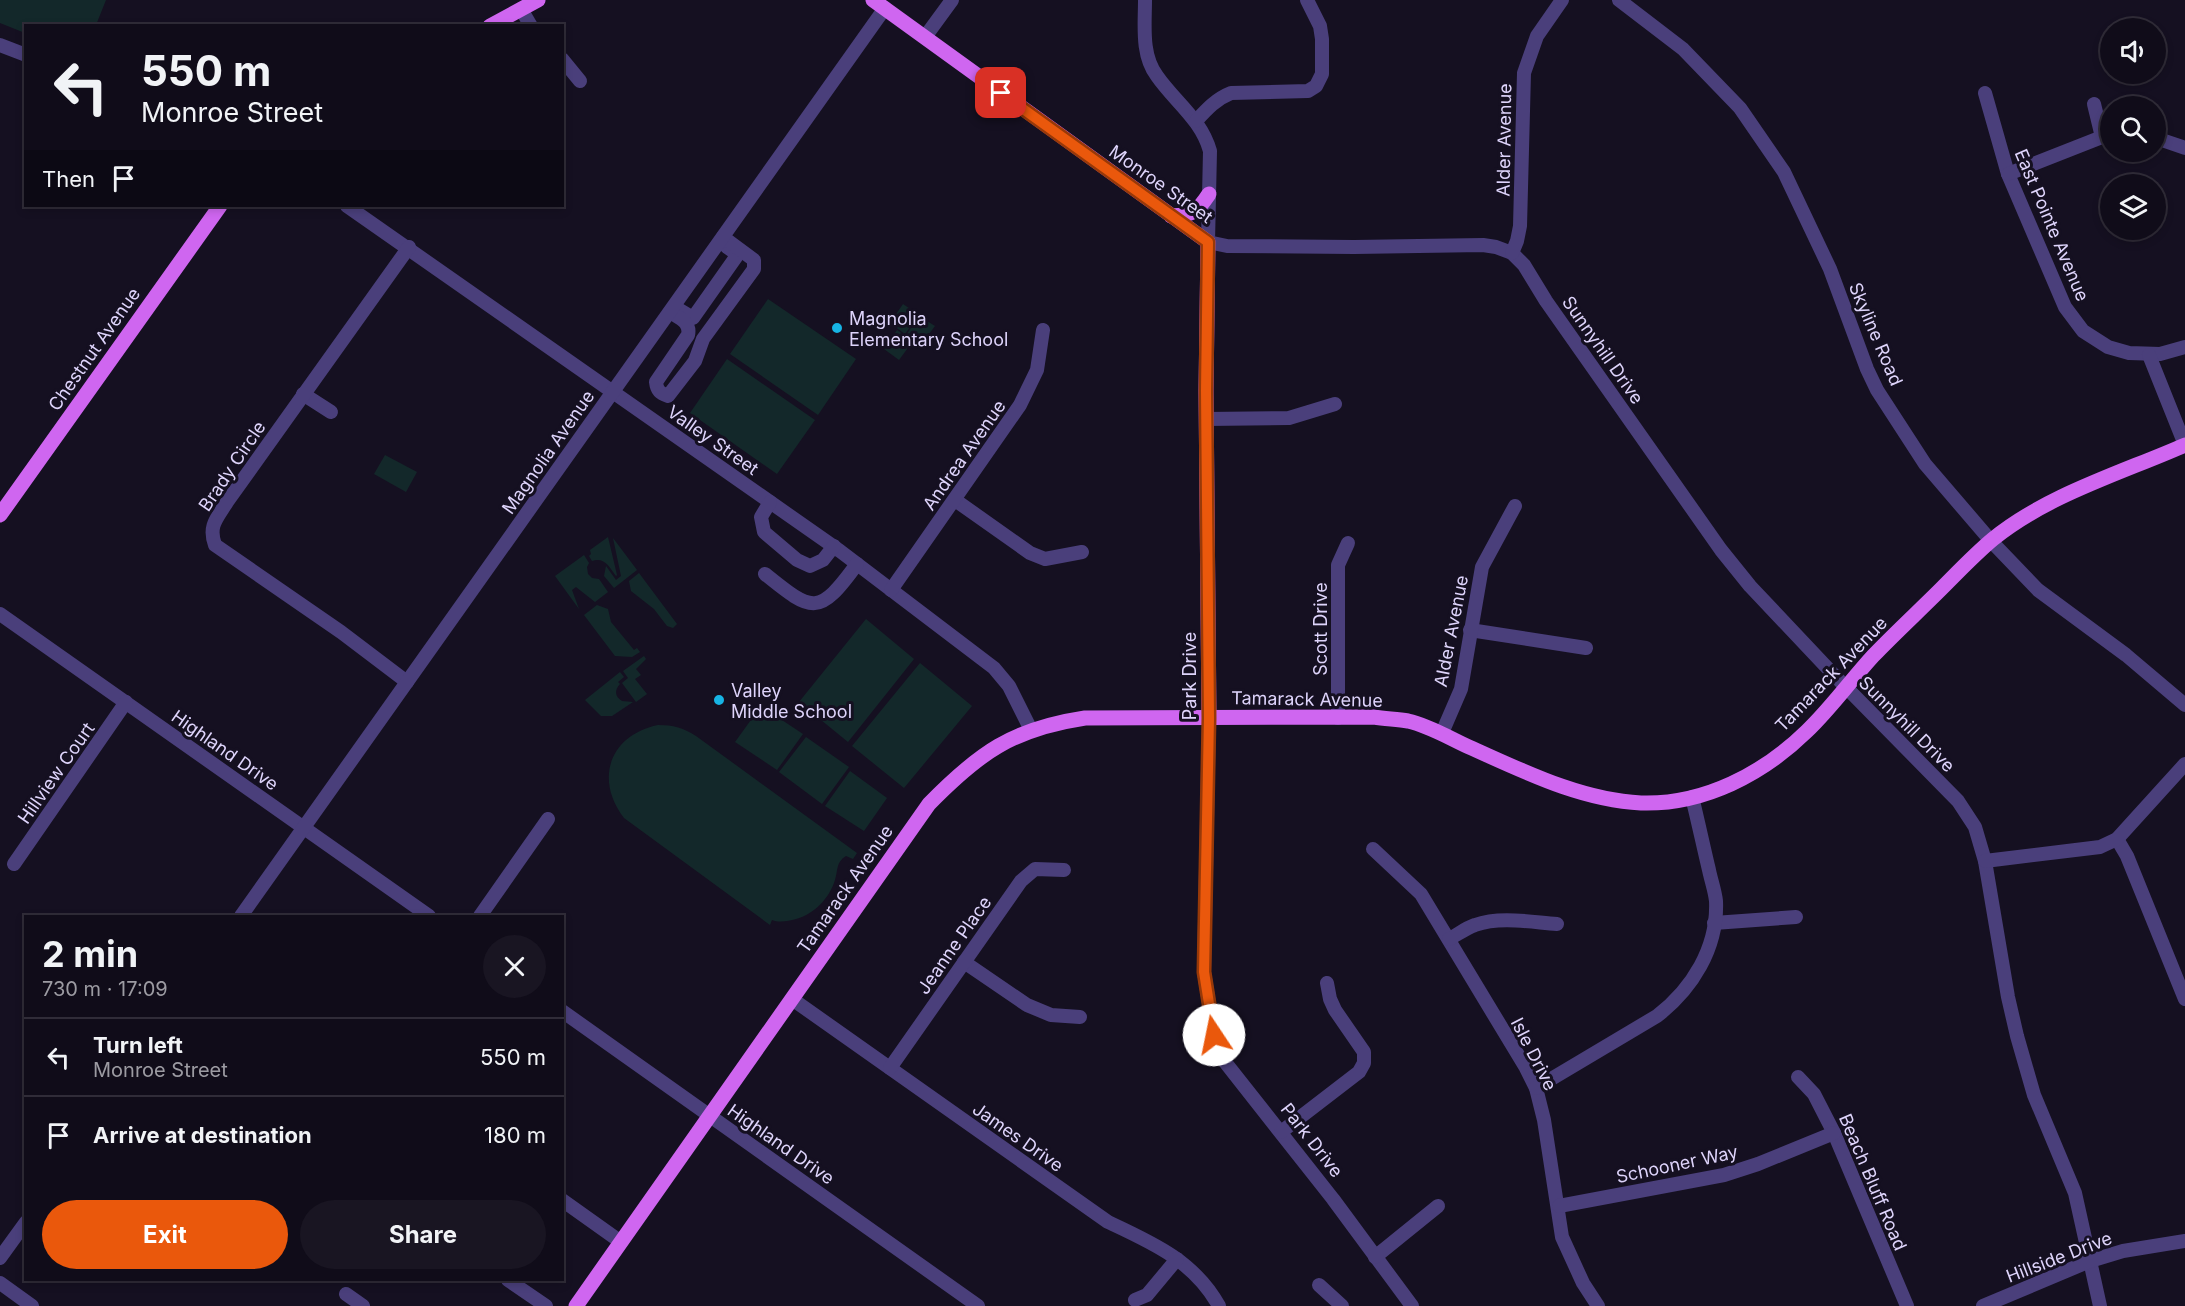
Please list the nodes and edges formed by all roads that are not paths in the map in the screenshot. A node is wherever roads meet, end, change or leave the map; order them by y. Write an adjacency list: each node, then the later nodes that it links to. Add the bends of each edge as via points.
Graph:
1 (538, 0): 8 (main road)
2 (952, 0): 11 (street)
3 (1145, 0): 19 (street, Park Drive, via 1146,51 1156,75)
4 (1307, 0): 19 (street, via 1322,39 1322,74 1316,86 1308,91 1231,93 1221,96)
5 (1562, 0): 31 (street, Alder Avenue, via 1537,36 1524,73 1520,226)
6 (1619, 0): 48 (street, Skyline Road, via 1683,49 1740,108 1784,172 1830,269 1877,390 1919,456)
7 (879, 4): 11 (main road, Monroe Street); 28 (street, Magnolia Avenue)
8 (521, 9): 9 (main road); 10 (street)
9 (494, 24)
10 (530, 24)
11 (925, 37): 27 (main road, Monroe Street)
12 (0, 45): 13 (street)
13 (24, 54)
14 (564, 62): 15 (street)
15 (579, 81)
16 (1985, 93): 23 (street, East Pointe Avenue)
17 (2094, 104): 18 (street)
18 (2100, 120)
19 (1196, 121): 24 (street, Park Drive, via 1210,151)
20 (2100, 138): 23 (street)
21 (2166, 141): 22 (street)
22 (2185, 148)
23 (2008, 174): 37 (street, East Pointe Avenue, via 2065,308 2084,331 2108,347)
24 (1209, 194): 27 (main road, via 1200,208 1189,215); 29 (street, Park Drive)
25 (219, 207): 47 (main road, Chestnut Avenue)
26 (349, 207): 30 (street, Valley Street)
27 (1171, 216): 29 (main road, Monroe Street)
28 (721, 240): 32 (street, Magnolia Avenue); 33 (street, via 737,254); 35 (street, via 754,260 754,269)
29 (1208, 242): 31 (street, Monroe Street, via 1227,246 1483,245); 42 (main road, Park Drive)
30 (409, 247): 38 (street, Valley Street); 39 (street, Brady Circle)
31 (1512, 253): 59 (street, Sunnyhill Drive, via 1721,550)
32 (672, 309): 33 (street); 35 (street, via 690,330 656,382 660,393 668,396 695,361); 38 (street, Magnolia Avenue)
33 (693, 318): 35 (street)
34 (1042, 330): 44 (street, Andrea Avenue, via 1037,370 1020,405)
35 (710, 331)
36 (2185, 347): 37 (street, East Pointe Avenue)
37 (2149, 355): 43 (street)
38 (614, 392): 45 (street, Valley Street); 58 (street, Magnolia Avenue)
39 (303, 394): 41 (street); 58 (street, Brady Circle, via 227,502 211,534 215,545)
40 (1335, 404): 42 (street, via 1289,418)
41 (331, 412)
42 (1206, 419): 62 (main road, Park Drive)
43 (2185, 445): 48 (main road, Tamarack Avenue, via 2047,504)
44 (955, 500): 51 (street, via 1030,553 1045,559); 54 (street, Andrea Avenue)
45 (770, 502): 50 (street, Valley Street); 50 (street, via 761,518 764,532 797,560 810,566 823,560)
46 (1515, 506): 56 (street, Alder Avenue, via 1482,567)
47 (0, 515)
48 (1991, 541): 59 (main road, Tamarack Avenue); 61 (street, Skyline Road, via 2038,590 2126,655)
49 (1348, 543): 63 (street, Scott Drive, via 1338,565)
50 (834, 546): 52 (street, Valley Street)
51 (1082, 552)
52 (857, 564): 53 (street, via 834,594 813,603 788,594); 54 (street, Valley Street)
53 (765, 574)
54 (891, 590): 64 (street, Valley Street, via 994,668 1009,686)
55 (0, 614): 60 (street, Highland Drive)
56 (1470, 630): 57 (street); 65 (street, Alder Avenue, via 1461,689)
57 (1586, 648)
58 (407, 682): 69 (street, Magnolia Avenue)
59 (1845, 687): 67 (main road, Tamarack Avenue, via 1809,730 1775,759 1723,787); 72 (street, Sunnyhill Drive, via 1958,801 1975,826)
60 (126, 702): 69 (street, Highland Drive); 73 (street, Hillview Court)
61 (2185, 705)
62 (1209, 718): 63 (main road, Tamarack Avenue); 64 (main road, Tamarack Avenue, via 1085,718); 92 (street, Park Drive, via 1204,972 1207,996 1214,1035 1225,1062)
63 (1338, 718): 65 (main road, Tamarack Avenue, via 1407,721)
64 (1031, 730): 84 (main road, Tamarack Avenue, via 982,755 929,804)
65 (1442, 733): 67 (main road, Tamarack Avenue, via 1595,797 1640,802)
66 (2185, 764): 70 (street)
67 (1692, 797): 79 (street, via 1716,900)
68 (548, 819): 77 (street)
69 (304, 828): 75 (street, Magnolia Avenue); 76 (street, Highland Drive)
70 (2117, 839): 72 (street, via 2100,847); 85 (street)
71 (1373, 849): 81 (street, Isle Drive, via 1422,894)
72 (1985, 861): 103 (street, Sunnyhill Drive, via 2017,1036 2034,1095 2075,1193)
73 (14, 864)
74 (1064, 870): 82 (street, Jeanne Place, via 1035,869 1021,881)
75 (242, 915)
76 (428, 915)
77 (481, 915)
78 (1796, 917): 79 (street)
79 (1714, 923): 90 (street, via 1705,957 1689,986 1672,1005)
80 (1557, 924): 81 (street, via 1490,922)
81 (1449, 939): 90 (street, Isle Drive)
82 (964, 962): 87 (street, via 1027,1005 1051,1015); 88 (street, Jeanne Place)
83 (1327, 983): 92 (street, via 1335,1010 1364,1052 1364,1063 1359,1072)
84 (792, 999): 88 (street, James Drive); 91 (main road, Tamarack Avenue)
85 (2185, 999)
86 (564, 1012): 91 (street, Highland Drive)
87 (1080, 1017)
88 (890, 1068): 102 (street, James Drive, via 1108,1222 1160,1246)
89 (1798, 1077): 93 (street, Beach Bluff Road, via 1814,1094)
90 (1536, 1088): 96 (street, Isle Drive)
91 (710, 1116): 99 (main road, Tamarack Avenue); 113 (street, Highland Drive)
92 (1281, 1132): 100 (street, Park Drive)
93 (1834, 1133): 96 (street, Schooner Way, via 1724,1175); 118 (street, Beach Bluff Road)
94 (564, 1201): 99 (street)
95 (1438, 1206): 100 (street)
96 (1559, 1206): 117 (street, Isle Drive, via 1562,1237)
97 (24, 1225): 101 (street)
98 (2185, 1241): 103 (street, Hillside Drive)
99 (621, 1242): 112 (main road, Tamarack Avenue)
100 (1375, 1257): 116 (street, Park Drive)
101 (0, 1258)
102 (1177, 1259): 108 (street, via 1147,1295); 114 (street, James Drive, via 1197,1274)
103 (2090, 1261): 119 (street, Hillside Drive); 120 (street, Sunnyhill Drive)
104 (509, 1281): 111 (street)
105 (0, 1283): 109 (street)
106 (1319, 1285): 115 (street)
107 (346, 1294): 110 (street)
108 (1135, 1300)
109 (32, 1306)
110 (363, 1306)
111 (546, 1306)
112 (576, 1306)
113 (978, 1306)
114 (1219, 1306)
115 (1342, 1306)
116 (1412, 1306)
117 (1598, 1306)
118 (1907, 1306)
119 (1983, 1306)
120 (2100, 1306)

